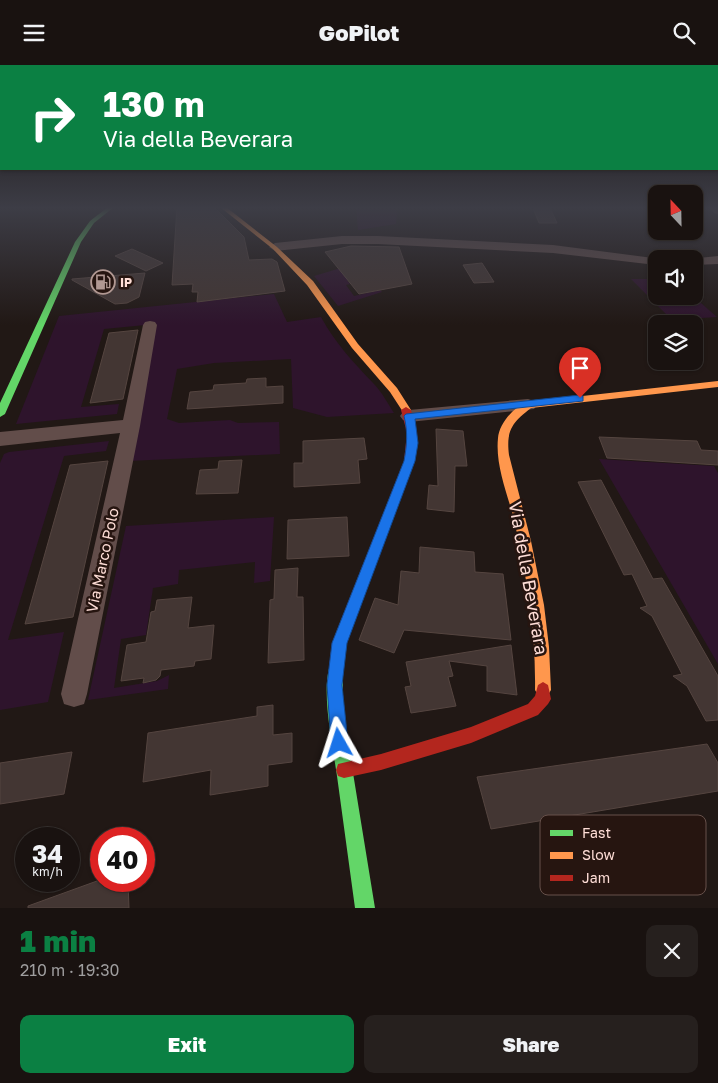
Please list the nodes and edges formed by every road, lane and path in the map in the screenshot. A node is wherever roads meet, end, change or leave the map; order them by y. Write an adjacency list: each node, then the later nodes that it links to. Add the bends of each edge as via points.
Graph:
1 (76, 246): 11 (street)
2 (282, 246): 4 (street)
3 (495, 246): 5 (street)
4 (275, 247): 12 (street, via 321,297 360,353 392,387)
5 (648, 260)
6 (718, 260): 7 (street)
7 (703, 261)
8 (150, 325): 13 (street, Via Marco Polo)
9 (718, 384): 10 (street)
10 (528, 405): 12 (street); 16 (street, Via della Beverara, via 510,419 503,437 543,636 542,699 533,710 471,735)
11 (0, 414)
12 (409, 416): 16 (street, via 413,443 409,461 339,643 335,685)
13 (131, 426): 14 (street); 15 (street, Via Marco Polo)
14 (0, 439)
15 (74, 694)
16 (344, 770): 17 (street)
17 (365, 908)

